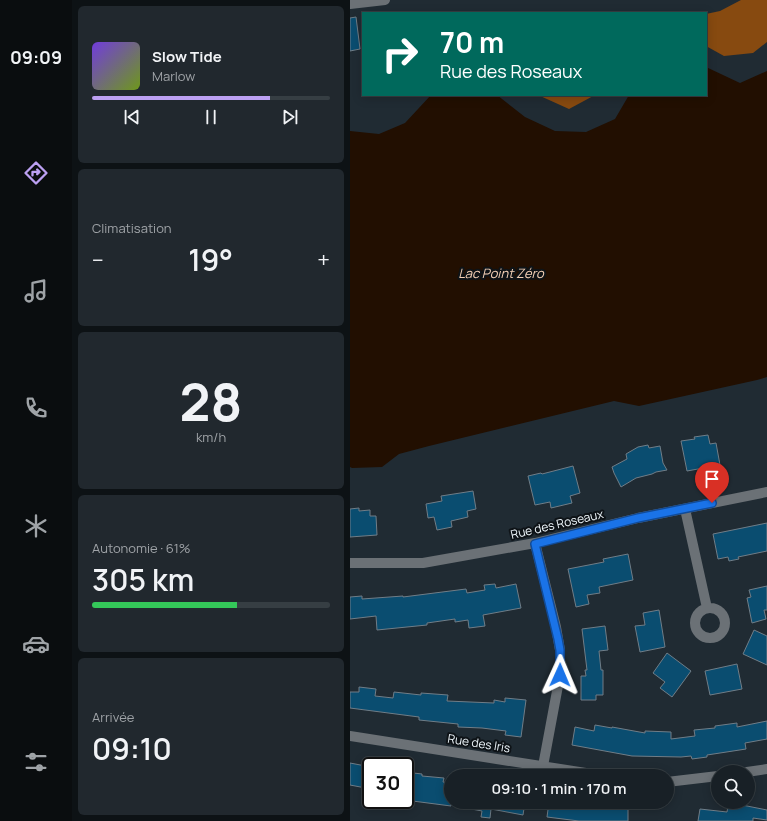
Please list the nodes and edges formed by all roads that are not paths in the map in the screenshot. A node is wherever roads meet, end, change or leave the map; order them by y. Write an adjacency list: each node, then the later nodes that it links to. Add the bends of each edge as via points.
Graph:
1 (385, 0): 2 (street)
2 (350, 4)
3 (767, 492): 4 (street, Rue des Roseaux)
4 (685, 509): 5 (street, Rue des Roseaux); 7 (street)
5 (535, 544): 6 (street, Rue des Roseaux, via 423,564); 9 (street, via 560,650 560,675)
6 (350, 563)
7 (707, 608)
8 (350, 736): 9 (street, Rue des Iris)
9 (543, 766): 10 (street, Rue des Iris)
10 (562, 769)
11 (767, 770): 12 (street)
12 (755, 771)
13 (711, 777): 14 (street)
14 (674, 781)

